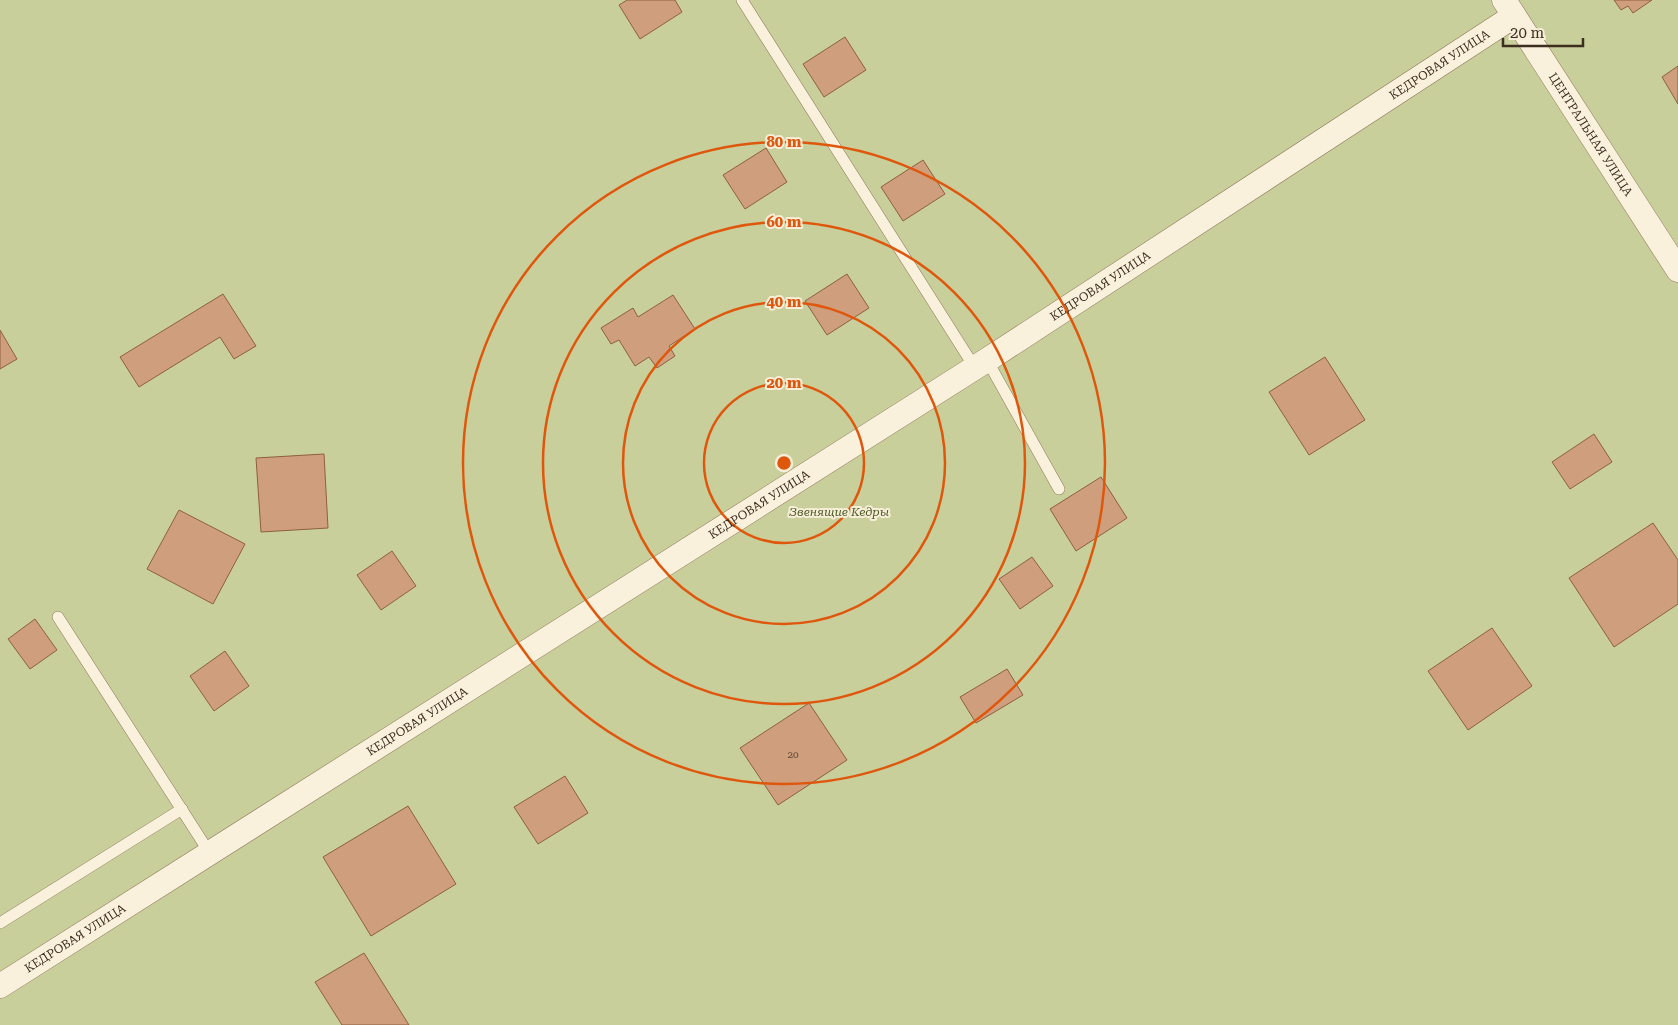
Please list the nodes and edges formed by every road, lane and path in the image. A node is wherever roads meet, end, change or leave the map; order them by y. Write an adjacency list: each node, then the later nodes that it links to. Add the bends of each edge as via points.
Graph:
1 (742, 0): 4 (lane)
2 (1509, 8): 3 (street, ЦЕНТРАЛЬНАЯ УЛИЦА); 4 (street, КЕДРОВАЯ УЛИЦА)
3 (1678, 270)
4 (981, 364): 5 (lane); 8 (street, КЕДРОВАЯ УЛИЦА)
5 (1059, 489)
6 (58, 617): 7 (lane)
7 (182, 809): 8 (lane); 9 (lane)
8 (209, 852): 10 (street, КЕДРОВАЯ УЛИЦА)
9 (0, 923)
10 (0, 986)

